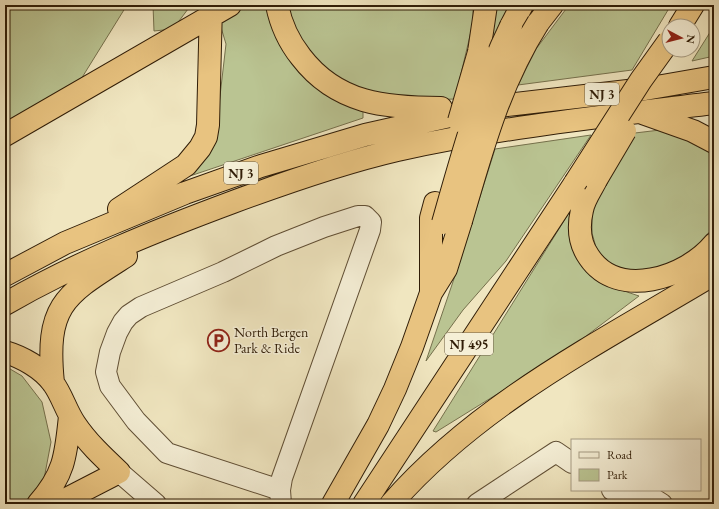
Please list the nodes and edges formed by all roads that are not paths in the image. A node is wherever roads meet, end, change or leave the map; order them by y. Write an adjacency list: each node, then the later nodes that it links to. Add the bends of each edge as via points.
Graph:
1 (230, 5): 7 (highway)
2 (277, 5): 13 (highway, via 283,25 297,52 316,75 340,92 369,102 403,108)
3 (486, 5): 21 (highway, bridge, via 479,52 431,218)
4 (522, 5): 18 (highway, bridge, via 494,61 480,101)
5 (552, 5): 18 (highway, bridge, via 520,52)
6 (693, 5): 8 (highway)
7 (210, 12): 15 (highway); 19 (highway, via 208,125 206,137 200,148 176,173)
8 (685, 18)
9 (661, 52): 39 (highway, NJ 495, bridge)
10 (665, 58): 20 (highway, bridge, via 655,81 596,180 582,209 580,236 591,260 606,273 630,280 650,280 674,273 694,262)
11 (714, 77): 13 (highway, NJ 3, via 644,89)
12 (714, 103): 14 (highway, NJ 3)
13 (490, 107): 19 (highway, NJ 3, via 365,135 261,166 160,203)
14 (640, 112): 16 (highway, via 693,131); 17 (highway, NJ 3, via 524,126 395,150 299,178)
15 (5, 135)
16 (714, 142)
17 (179, 221): 25 (highway, NJ 3, via 59,275); 27 (highway, via 85,282 66,300 53,333)
18 (452, 222): 21 (highway); 24 (highway, via 446,269)
19 (65, 244): 23 (highway, NJ 3)
20 (714, 244)
21 (430, 266): 24 (highway)
22 (714, 274): 40 (highway, via 498,407 441,454)
23 (5, 275)
24 (431, 293): 35 (highway, via 392,396)
25 (5, 304)
26 (5, 352): 27 (highway, via 35,366)
27 (53, 383): 28 (highway)
28 (70, 416): 30 (highway); 31 (highway, via 81,432)
29 (571, 462): 41 (lane, via 556,452)
30 (62, 466): 31 (highway, via 70,457 81,452 97,455); 36 (highway, via 54,485)
31 (113, 466): 37 (highway); 38 (lane)
32 (642, 491): 43 (lane)
33 (620, 496): 42 (lane, via 632,498)
34 (280, 497): 34 (lane, via 282,478 370,230 371,222 365,216 358,216 290,241 141,306 124,322 110,352 106,372 110,386 136,420 167,453)
35 (336, 499)
36 (38, 504)
37 (57, 504)
38 (156, 504)
39 (364, 504)
40 (391, 504)
41 (477, 504)
42 (641, 504)
43 (662, 504)

